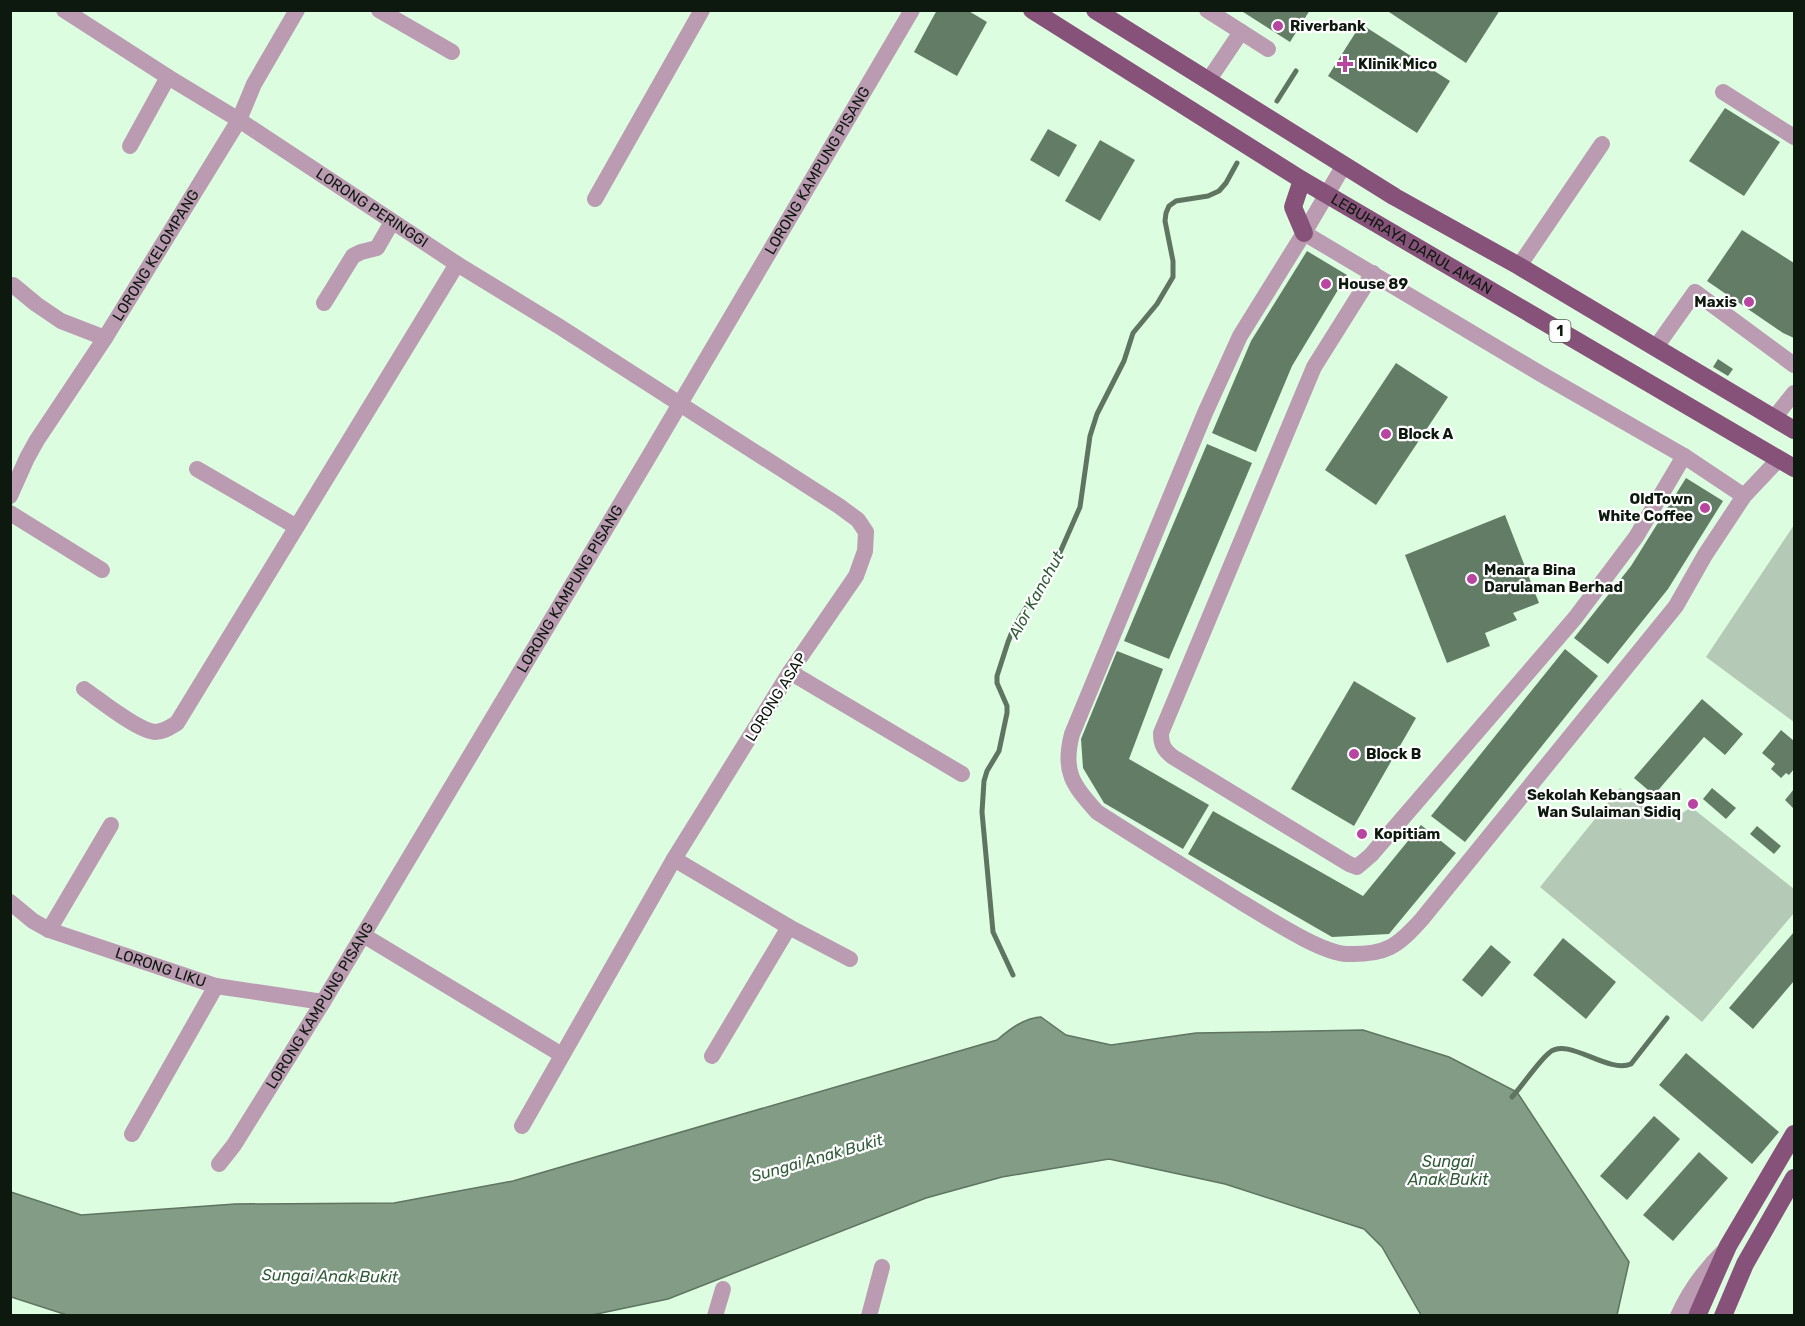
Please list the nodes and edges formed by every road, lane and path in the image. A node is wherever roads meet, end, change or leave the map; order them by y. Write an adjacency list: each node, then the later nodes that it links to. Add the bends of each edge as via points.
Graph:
1 (64, 10): 12 (street, LORONG PERINGGI)
2 (297, 10): 15 (street, LORONG KELOMPANG, via 254,84)
3 (379, 10): 11 (street)
4 (912, 10): 34 (street, LORONG KAMPUNG PISANG)
5 (1032, 10): 20 (main road, LEBUHRAYA DARUL AMAN / 1)
6 (1095, 10): 13 (main road, LEBUHRAYA DARUL AMAN / 1)
7 (1207, 10): 9 (street)
8 (698, 12): 22 (street)
9 (1241, 32): 10 (street); 13 (street)
10 (1268, 49)
11 (452, 52)
12 (168, 77): 15 (street, LORONG PERINGGI); 18 (street)
13 (1208, 81): 19 (main road, LEBUHRAYA DARUL AMAN / 1)
14 (1723, 92): 16 (street)
15 (239, 120): 23 (street, LORONG PERINGGI); 30 (street, LORONG KELOMPANG)
16 (1794, 137)
17 (1602, 144): 26 (street)
18 (130, 146)
19 (1344, 165): 21 (street); 26 (main road, LEBUHRAYA DARUL AMAN / 1)
20 (1302, 180): 21 (main road, LEBUHRAYA DARUL AMAN / 1); 24 (main road, via 1293,207)
21 (1326, 194): 24 (street); 38 (main road, LEBUHRAYA DARUL AMAN / 1)
22 (595, 199)
23 (392, 222): 25 (street, LORONG PERINGGI); 29 (street, via 377,248 353,256)
24 (1304, 232): 27 (street); 41 (street, via 1240,336 1067,752 1076,789 1097,812 1274,921 1323,948 1344,954 1388,950 1405,938 1676,606)
25 (457, 264): 34 (street, LORONG PERINGGI); 43 (street)
26 (1519, 266): 31 (main road, LEBUHRAYA DARUL AMAN / 1)
27 (1372, 273): 37 (street); 37 (street, via 1314,367 1161,733 1161,743 1173,757 1349,864 1357,867 1371,855 1575,618 1636,537)
28 (13, 285): 30 (street, via 55,317)
29 (324, 303)
30 (105, 338): 40 (street, LORONG KELOMPANG, via 37,440)
31 (1656, 347): 32 (street, via 1695,292); 35 (main road, LEBUHRAYA DARUL AMAN / 1)
32 (1794, 365)
33 (1794, 393): 35 (street)
34 (680, 404): 45 (street, LORONG ASAP, via 839,506 858,520 866,532 865,551 856,576); 53 (street, LORONG KAMPUNG PISANG)
35 (1774, 418): 36 (main road, LEBUHRAYA DARUL AMAN / 1)
36 (1794, 430)
37 (1684, 456): 41 (street)
38 (1787, 464): 41 (street)
39 (197, 469): 43 (street)
40 (10, 496)
41 (1744, 496)
42 (10, 513): 44 (street)
43 (296, 526): 46 (street, via 177,723 153,732 139,727)
44 (102, 570)
45 (790, 672): 47 (street); 49 (street, LORONG ASAP)
46 (84, 689)
47 (962, 774)
48 (111, 825): 52 (street)
49 (675, 859): 51 (street); 57 (street, LORONG ASAP)
50 (10, 902): 52 (street, LORONG LIKU)
51 (789, 927): 54 (street); 58 (street)
52 (49, 930): 55 (street, LORONG LIKU)
53 (363, 934): 56 (street, LORONG KAMPUNG PISANG); 57 (street)
54 (850, 959)
55 (216, 986): 56 (street, LORONG LIKU); 60 (street)
56 (323, 1002): 62 (street, LORONG KAMPUNG PISANG)
57 (562, 1055): 59 (street, LORONG ASAP)
58 (712, 1056)
59 (522, 1126)
60 (132, 1134)
61 (1794, 1134): 64 (main road)
62 (219, 1164)
63 (1794, 1178): 71 (main road, via 1745,1264)
64 (1728, 1246): 69 (street, via 1706,1268); 70 (main road)
65 (882, 1267): 68 (street)
66 (723, 1288): 67 (street)
67 (715, 1316)
68 (869, 1316)
69 (1678, 1316)
70 (1697, 1316)
71 (1723, 1316)

